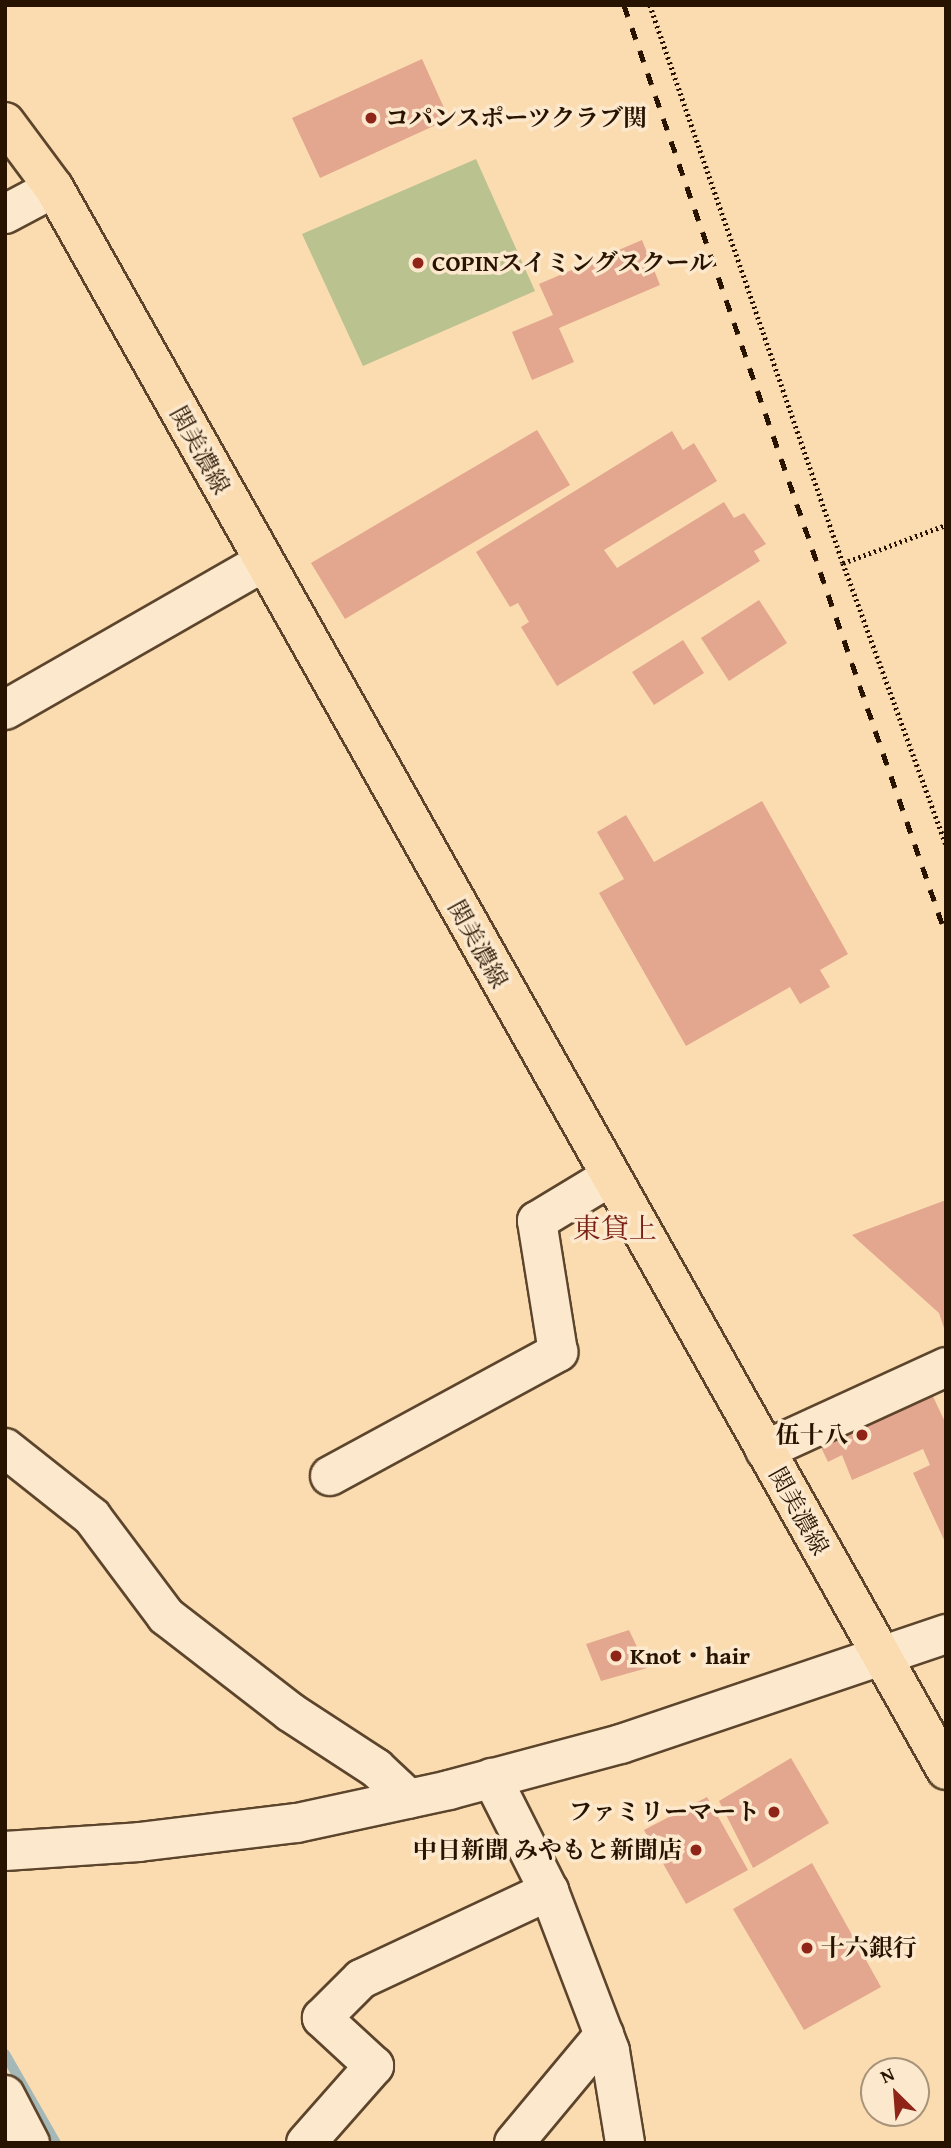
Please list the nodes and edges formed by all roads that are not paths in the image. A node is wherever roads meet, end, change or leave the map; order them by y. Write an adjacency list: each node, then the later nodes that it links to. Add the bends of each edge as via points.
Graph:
1 (5, 122): 2 (main road, 関美濃線)
2 (54, 188): 3 (street); 4 (main road, 関美濃線)
3 (5, 214)
4 (262, 562): 5 (street); 6 (main road, 関美濃線)
5 (5, 710)
6 (610, 1177): 9 (main road, 関美濃線); 10 (street, via 537,1220 558,1352)
7 (946, 1367): 9 (street)
8 (5, 1448): 15 (street, via 92,1517 166,1616 290,1712 376,1768)
9 (765, 1450): 12 (main road, 関美濃線)
10 (330, 1476)
11 (946, 1634): 12 (street)
12 (880, 1657): 13 (main road, 関美濃線); 14 (street, via 621,1744)
13 (946, 1770)
14 (492, 1778): 15 (street); 17 (street)
15 (409, 1798): 16 (street, via 297,1823 139,1842)
16 (5, 1851)
17 (550, 1891): 18 (street); 21 (street, via 361,1979 322,2018 374,2066)
18 (604, 2035): 22 (street); 23 (street)
19 (5, 2095): 20 (street)
20 (30, 2143)
21 (306, 2143)
22 (514, 2143)
23 (625, 2143)

